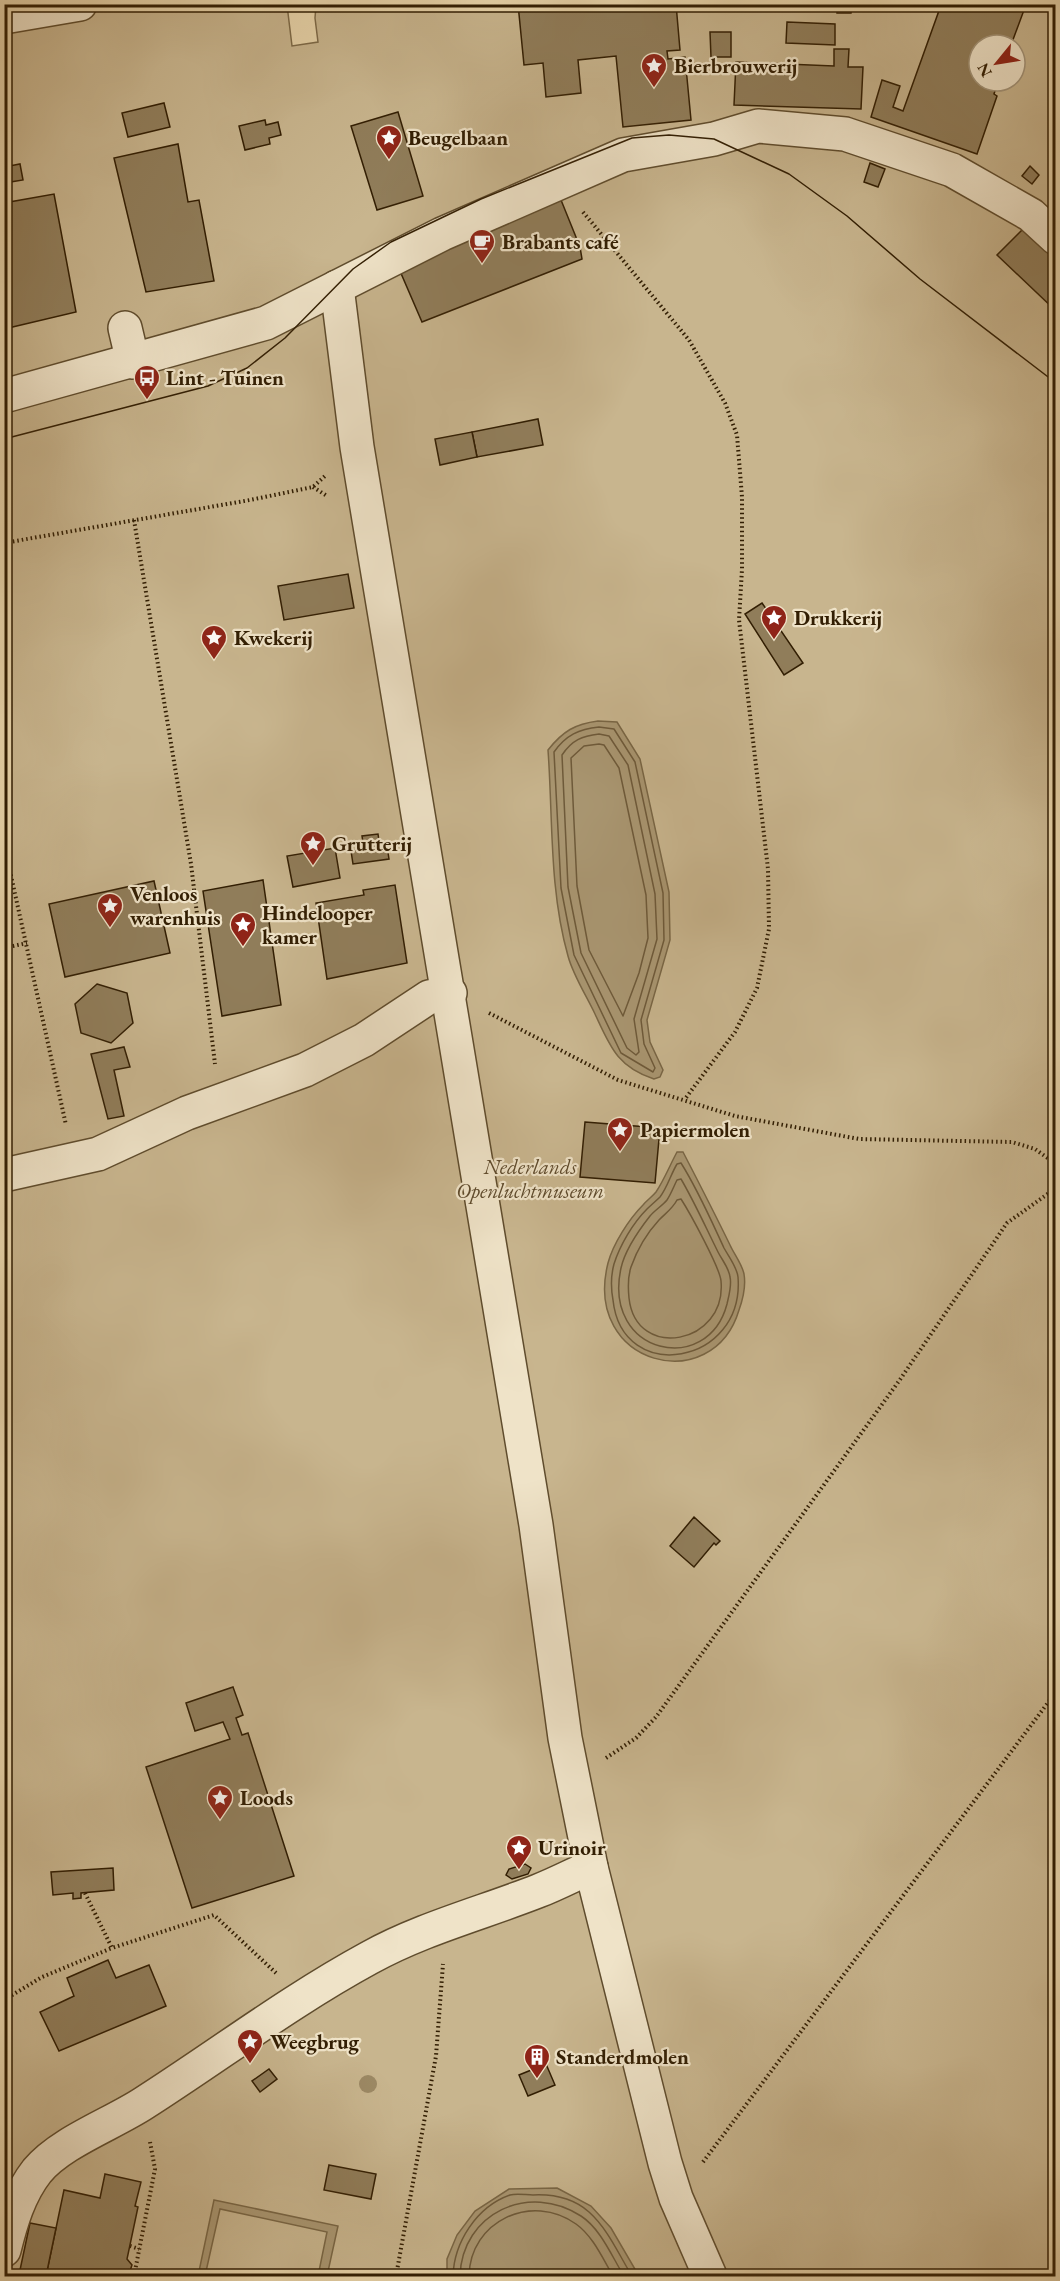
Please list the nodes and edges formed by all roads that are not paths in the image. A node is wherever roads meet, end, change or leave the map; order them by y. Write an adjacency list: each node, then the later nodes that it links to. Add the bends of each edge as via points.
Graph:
1 (80, 4): 2 (street)
2 (4, 17)
3 (1056, 238): 4 (street, via 1031,215 952,170 845,134 758,126 714,139 623,155 442,234)
4 (337, 287): 6 (street, via 266,323); 8 (street, via 357,447)
5 (125, 328): 6 (street)
6 (133, 362): 7 (street)
7 (4, 396)
8 (450, 993): 9 (street, via 429,997 364,1040 305,1070 219,1100 98,1154); 10 (street, via 536,1525 565,1738)
9 (4, 1175)
10 (591, 1867): 11 (street, via 370,1957 270,2017 142,2105 63,2150 39,2169 25,2190); 12 (street, via 665,2163)
11 (4, 2250)
12 (710, 2277)

